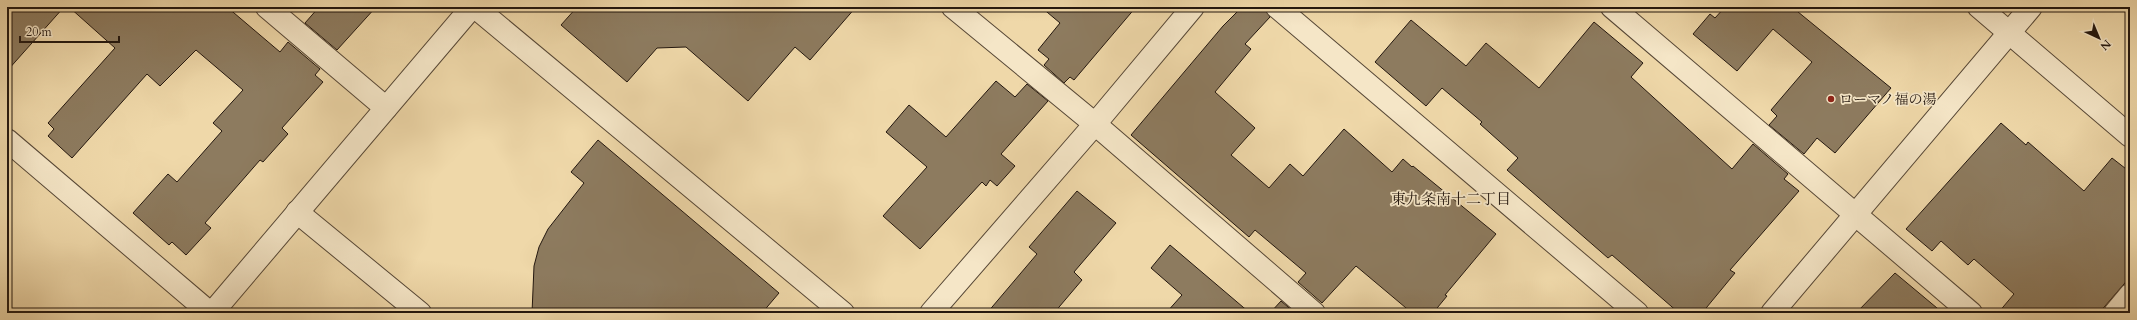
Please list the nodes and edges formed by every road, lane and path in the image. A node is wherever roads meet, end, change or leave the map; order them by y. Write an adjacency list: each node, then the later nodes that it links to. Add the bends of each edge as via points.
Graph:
1 (267, 7): 11 (street)
2 (472, 7): 11 (street)
3 (475, 7): 20 (street)
4 (953, 7): 12 (street)
5 (1193, 7): 12 (street)
6 (1278, 7): 23 (street)
7 (1612, 7): 16 (street)
8 (1979, 7): 10 (street)
9 (2031, 7): 10 (street)
10 (2009, 33): 13 (street); 16 (street)
11 (386, 108): 15 (street)
12 (1095, 124): 21 (street); 22 (street)
13 (2130, 136)
14 (7, 140): 18 (street)
15 (297, 212): 18 (street); 19 (street)
16 (1855, 215): 24 (street); 25 (street)
17 (2130, 295): 26 (street)
18 (211, 313)
19 (420, 313)
20 (843, 313)
21 (931, 313)
22 (1314, 313)
23 (1637, 313)
24 (1772, 313)
25 (1971, 313)
26 (2115, 313)

